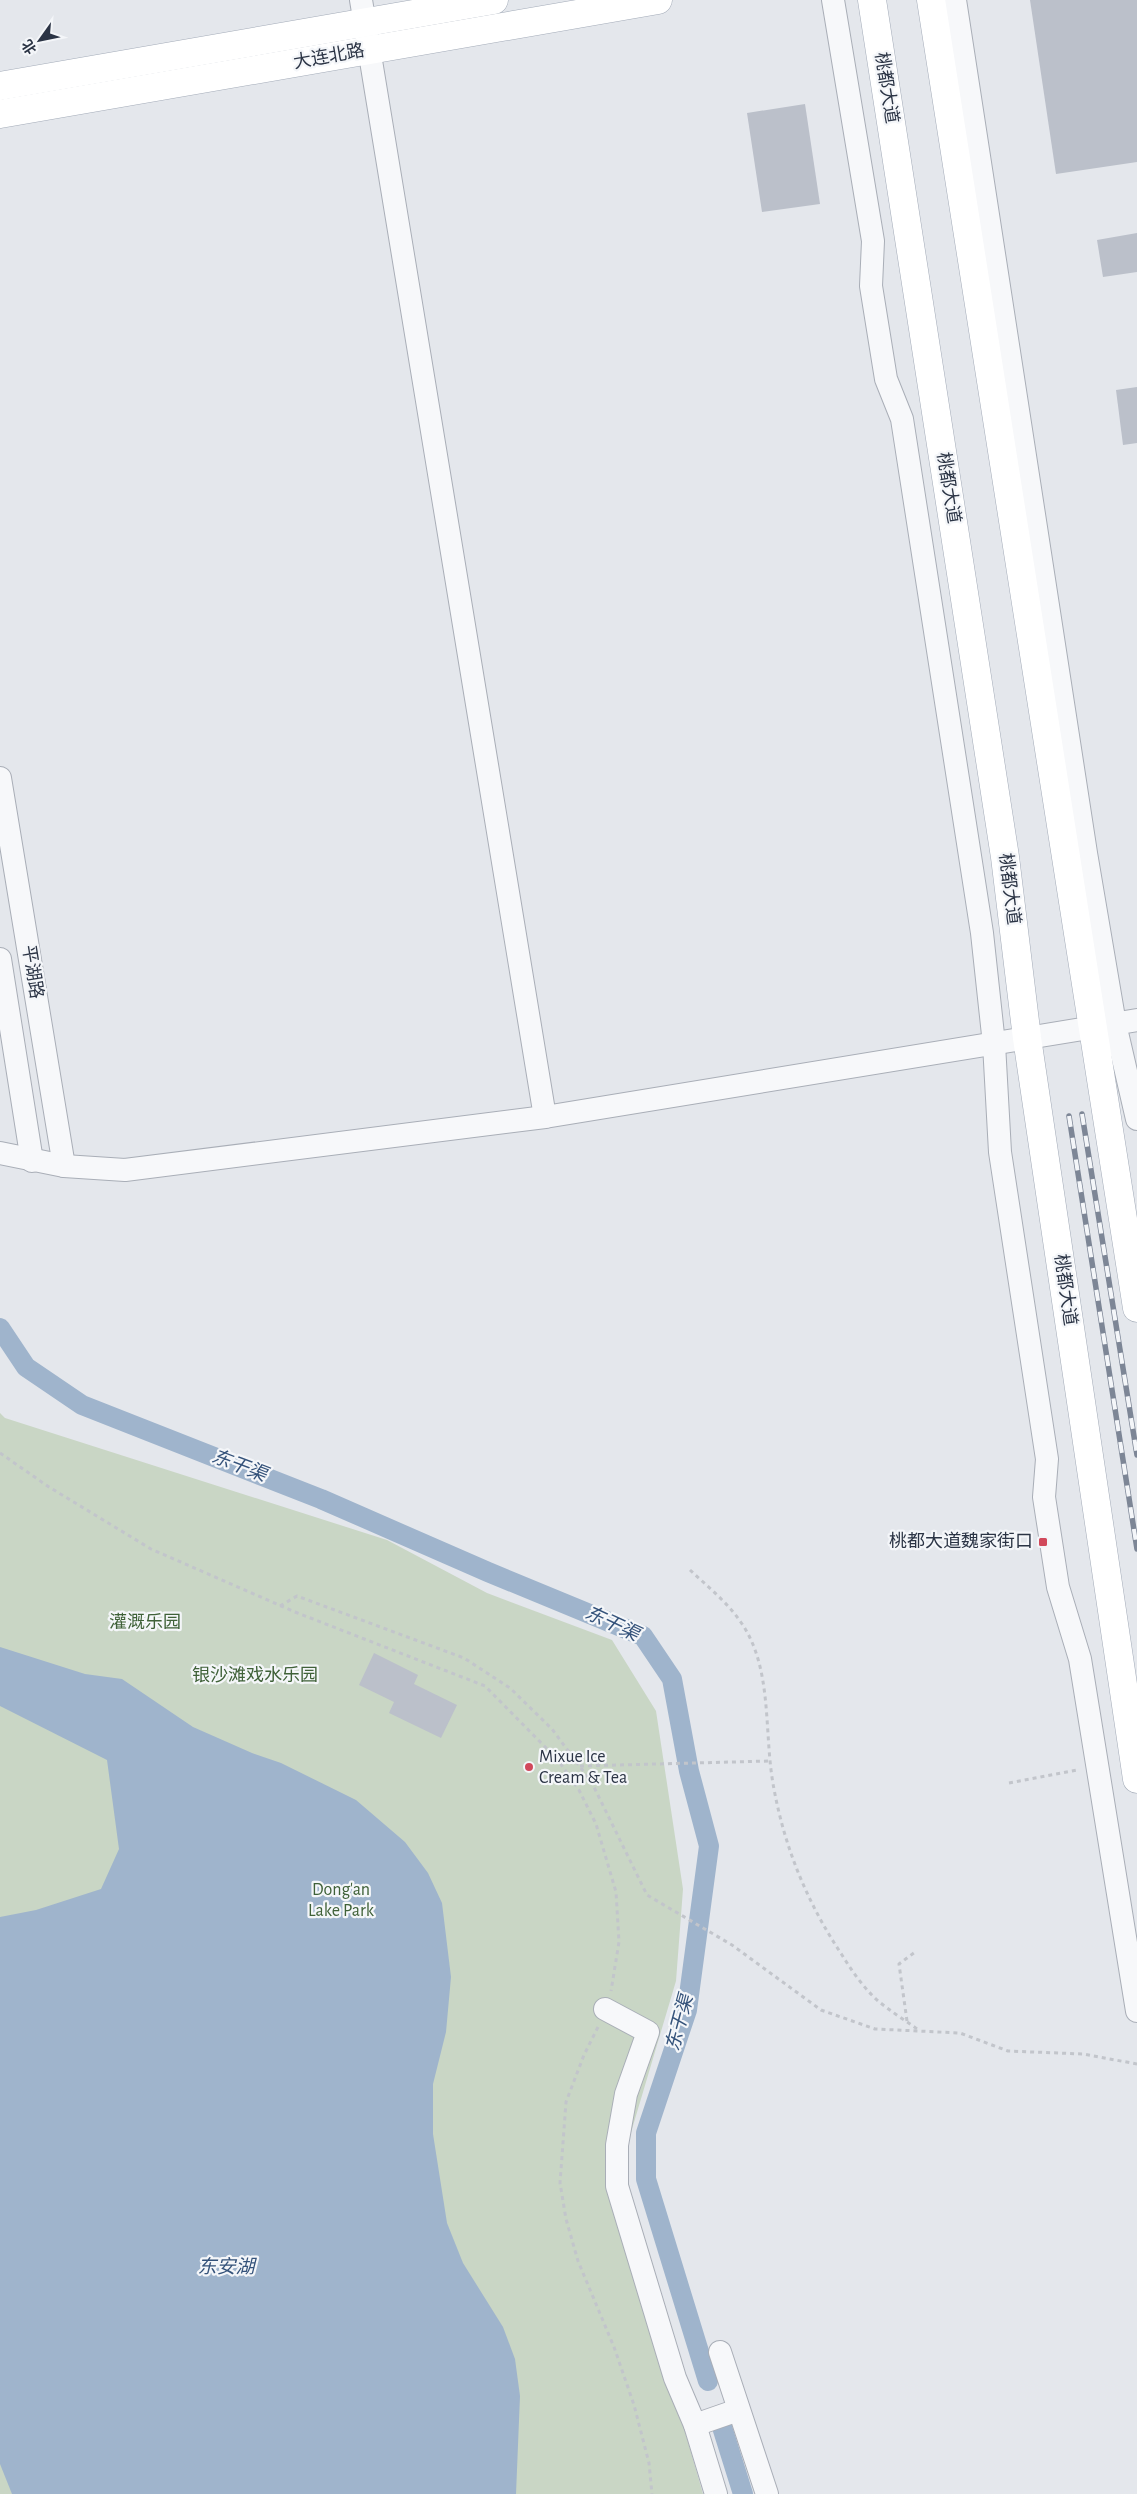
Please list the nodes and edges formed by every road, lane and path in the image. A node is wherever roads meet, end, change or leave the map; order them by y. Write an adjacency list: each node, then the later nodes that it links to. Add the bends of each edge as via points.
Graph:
1 (494, 0): 7 (main road, 大连北路)
2 (658, 0): 8 (main road, 大连北路)
3 (834, 0): 15 (street, via 873,241 871,286 886,379 903,429 982,933)
4 (872, 0): 14 (main road, 桃都大道, via 1005,857)
5 (931, 0): 13 (main road)
6 (955, 0): 13 (street)
7 (362, 11): 8 (street); 9 (main road, 大连北路)
8 (369, 50): 10 (main road, 大连北路); 16 (street)
9 (0, 86)
10 (0, 114)
11 (0, 778): 20 (street, 平湖路)
12 (0, 959): 19 (street, 平湖路)
13 (1115, 1024): 14 (street); 17 (street); 21 (main road)
14 (1027, 1038): 15 (street); 28 (main road, 桃都大道)
15 (994, 1044): 16 (street); 27 (street, via 1000,1152 1047,1459 1044,1497 1058,1587 1080,1659)
16 (544, 1117): 20 (street, via 125,1170)
17 (1137, 1119)
18 (0, 1153): 19 (street)
19 (32, 1161): 20 (street)
20 (64, 1166)
21 (1137, 1308)
22 (0, 1453): 24 (path, via 151,1549)
23 (690, 1570): 25 (path, via 724,1601 741,1622 756,1650 764,1691)
24 (280, 1606): 26 (path, via 297,1596 464,1658 510,1688 552,1729); 31 (path, via 485,1686 558,1760 579,1790 596,1824 616,1892 619,1942)
25 (770, 1761): 26 (path); 33 (path, via 782,1828 812,1906 854,1973 877,2000)
26 (579, 1766): 34 (path, via 592,1783 646,1895 732,1945 821,2010 875,2029)
27 (1098, 1766): 29 (path); 32 (street)
28 (1137, 1779)
29 (1009, 1783)
30 (915, 1952): 33 (path, via 899,1964)
31 (605, 2009): 38 (street, via 648,2032 626,2094 617,2145 617,2186 676,2378); 39 (path, via 566,2102 560,2183 578,2261 634,2405 649,2463)
32 (1137, 2011)
33 (908, 2022): 34 (path)
34 (920, 2031): 35 (path, via 960,2033 1008,2051 1083,2054)
35 (1137, 2064)
36 (720, 2352): 37 (street)
37 (738, 2410): 38 (street); 41 (street)
38 (694, 2425): 40 (street)
39 (652, 2494)
40 (716, 2494)
41 (768, 2494)

